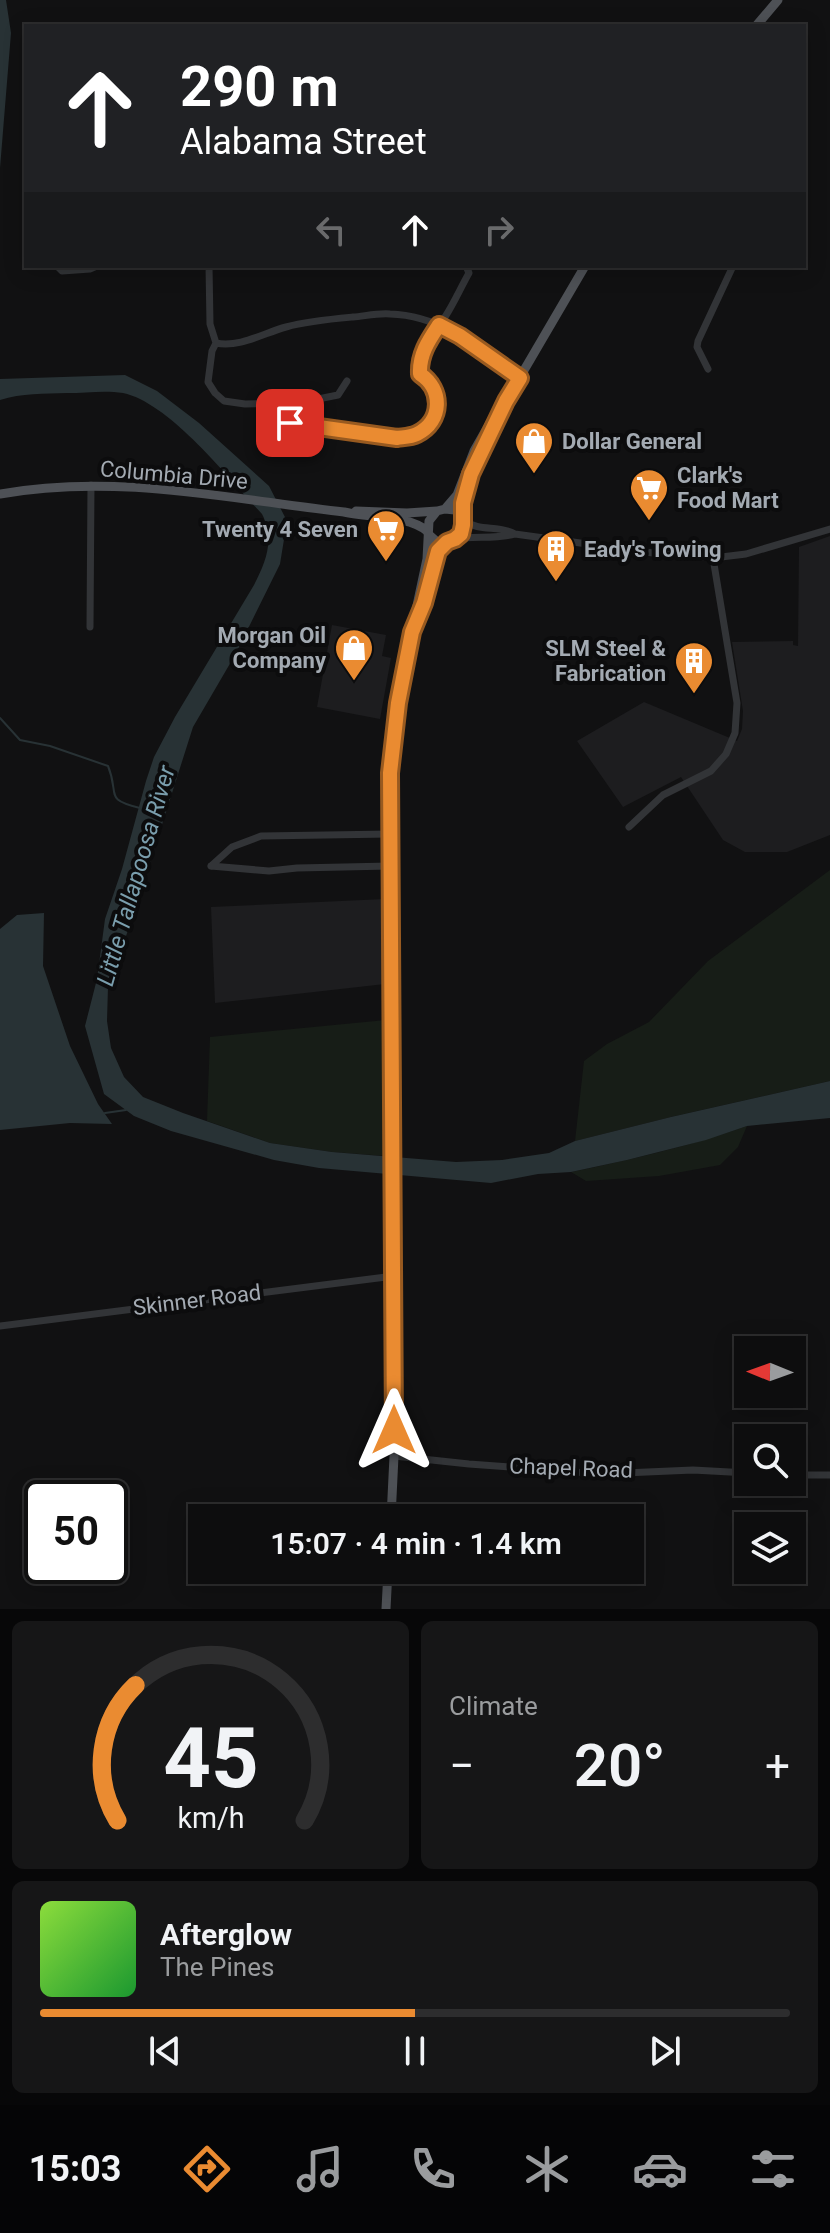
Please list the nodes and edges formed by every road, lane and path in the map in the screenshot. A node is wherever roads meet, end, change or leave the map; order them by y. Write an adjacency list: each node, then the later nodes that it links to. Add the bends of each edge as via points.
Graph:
1 (778, 0): 2 (main road)
2 (758, 24)
3 (59, 268): 4 (street)
4 (92, 268)
5 (205, 268): 10 (street)
6 (467, 268): 9 (street, via 469,273)
7 (584, 268): 12 (main road)
8 (732, 268): 11 (street, via 698,341)
9 (439, 325): 10 (street, via 389,314 289,326 227,346); 12 (street); 15 (street, via 419,363 438,404 429,424 414,436 290,423)
10 (216, 343): 15 (street, via 208,382 215,393 224,401)
11 (708, 369)
12 (520, 378): 14 (main road)
13 (347, 381): 15 (street, via 338,395)
14 (506, 401): 18 (main road, via 474,451 457,495); 20 (main road, via 471,474)
15 (274, 402)
16 (91, 485): 17 (main road, Columbia Drive); 19 (main road, Columbia Drive); 26 (street)
17 (0, 494)
18 (441, 510): 19 (main road, Columbia Drive); 20 (main road, via 455,510); 22 (main road, via 429,521)
19 (344, 512): 22 (main road, Columbia Drive, via 410,520)
20 (463, 518): 23 (street, via 474,527); 24 (main road, via 461,534)
21 (830, 529): 25 (street, via 746,554)
22 (428, 532): 24 (main road, via 436,541); 27 (main road)
23 (515, 534): 24 (street); 25 (street)
24 (451, 540): 27 (main road, via 435,557)
25 (713, 558): 28 (street, via 737,703 735,733 711,771 663,795)
26 (90, 627)
27 (412, 632): 29 (main road, via 395,722)
28 (629, 827)
29 (390, 834): 30 (main road); 30 (street, via 261,836 232,847 211,866 269,871)
30 (390, 866): 31 (main road)
31 (394, 1276): 32 (street, Skinner Road); 33 (main road)
32 (0, 1326)
33 (394, 1456): 34 (street, Chapel Road, via 601,1474); 37 (main road)
34 (734, 1472)
35 (806, 1475): 36 (street)
36 (830, 1475)
37 (392, 1504)
38 (387, 1584): 39 (main road)
39 (386, 1609)

